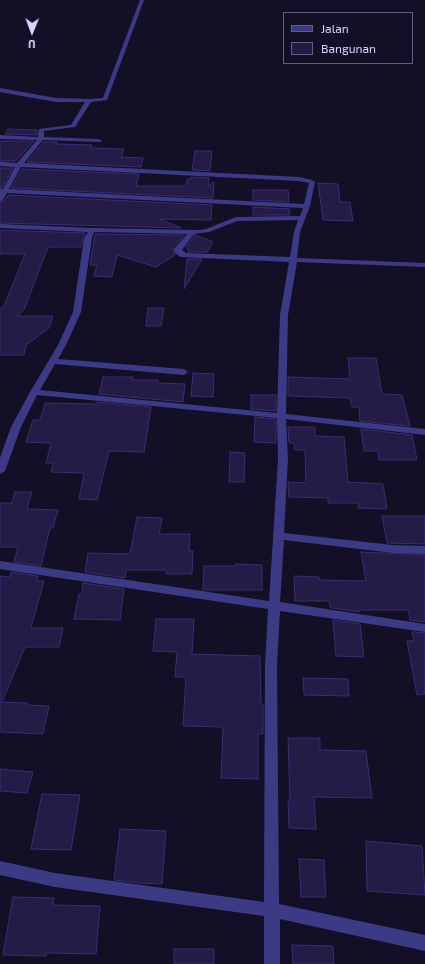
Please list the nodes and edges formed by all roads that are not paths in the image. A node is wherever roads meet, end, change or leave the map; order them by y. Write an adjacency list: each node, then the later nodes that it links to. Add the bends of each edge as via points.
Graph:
1 (142, 0): 3 (street, via 105,99)
2 (0, 90): 3 (street, via 56,100)
3 (88, 102): 5 (street, via 73,126 42,129)
4 (0, 137): 5 (street)
5 (41, 139): 6 (street); 8 (street)
6 (99, 141)
7 (0, 164): 8 (street)
8 (19, 166): 9 (street); 11 (street, via 299,179 312,182)
9 (2, 191): 10 (street); 11 (street)
10 (0, 200)
11 (307, 206): 12 (street)
12 (301, 218): 15 (street, via 236,219 207,231); 16 (street)
13 (0, 226): 14 (street)
14 (92, 230): 15 (street); 18 (street, via 87,244 77,312)
15 (192, 232): 16 (street, via 178,249 184,255)
16 (294, 258): 17 (street); 21 (street, via 284,315)
17 (425, 265)
18 (53, 361): 19 (street); 20 (street)
19 (184, 372)
20 (34, 392): 21 (street); 23 (street, via 16,427)
21 (282, 416): 22 (street); 24 (street)
22 (425, 432)
23 (0, 471)
24 (278, 536): 25 (street, via 393,549); 27 (street)
25 (425, 550)
26 (0, 565): 27 (street)
27 (275, 607): 28 (street); 30 (street, via 272,665)
28 (425, 628)
29 (0, 868): 30 (street, via 55,880)
30 (272, 910): 31 (street); 32 (street)
31 (425, 943)
32 (272, 964)

